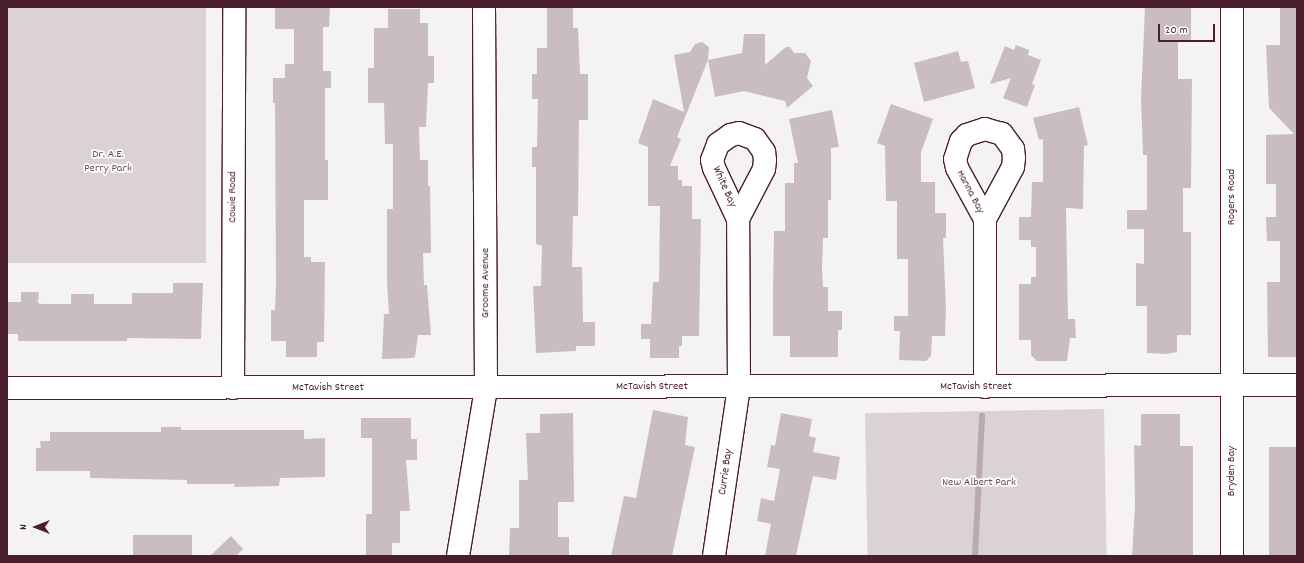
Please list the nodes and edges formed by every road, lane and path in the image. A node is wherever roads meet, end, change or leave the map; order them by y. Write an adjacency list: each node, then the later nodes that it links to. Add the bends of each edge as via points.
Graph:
1 (234, 7): 11 (street, Cowie Road)
2 (484, 7): 12 (street, Groome Avenue)
3 (1232, 7): 7 (street, Rogers Road)
4 (738, 219): 8 (street, White Bay)
5 (984, 219): 9 (street, Hanna Bay)
6 (1297, 385): 7 (street, McTavish Street)
7 (1232, 386): 9 (street, McTavish Street); 15 (street, Bryden Bay)
8 (739, 387): 9 (street, McTavish Street); 12 (street, McTavish Street); 14 (street, Currie Bay)
9 (986, 387)
10 (7, 388): 11 (street, McTavish Street)
11 (233, 388): 12 (street, McTavish Street)
12 (486, 388): 13 (street, Groome Avenue)
13 (458, 556)
14 (714, 556)
15 (1232, 556)

